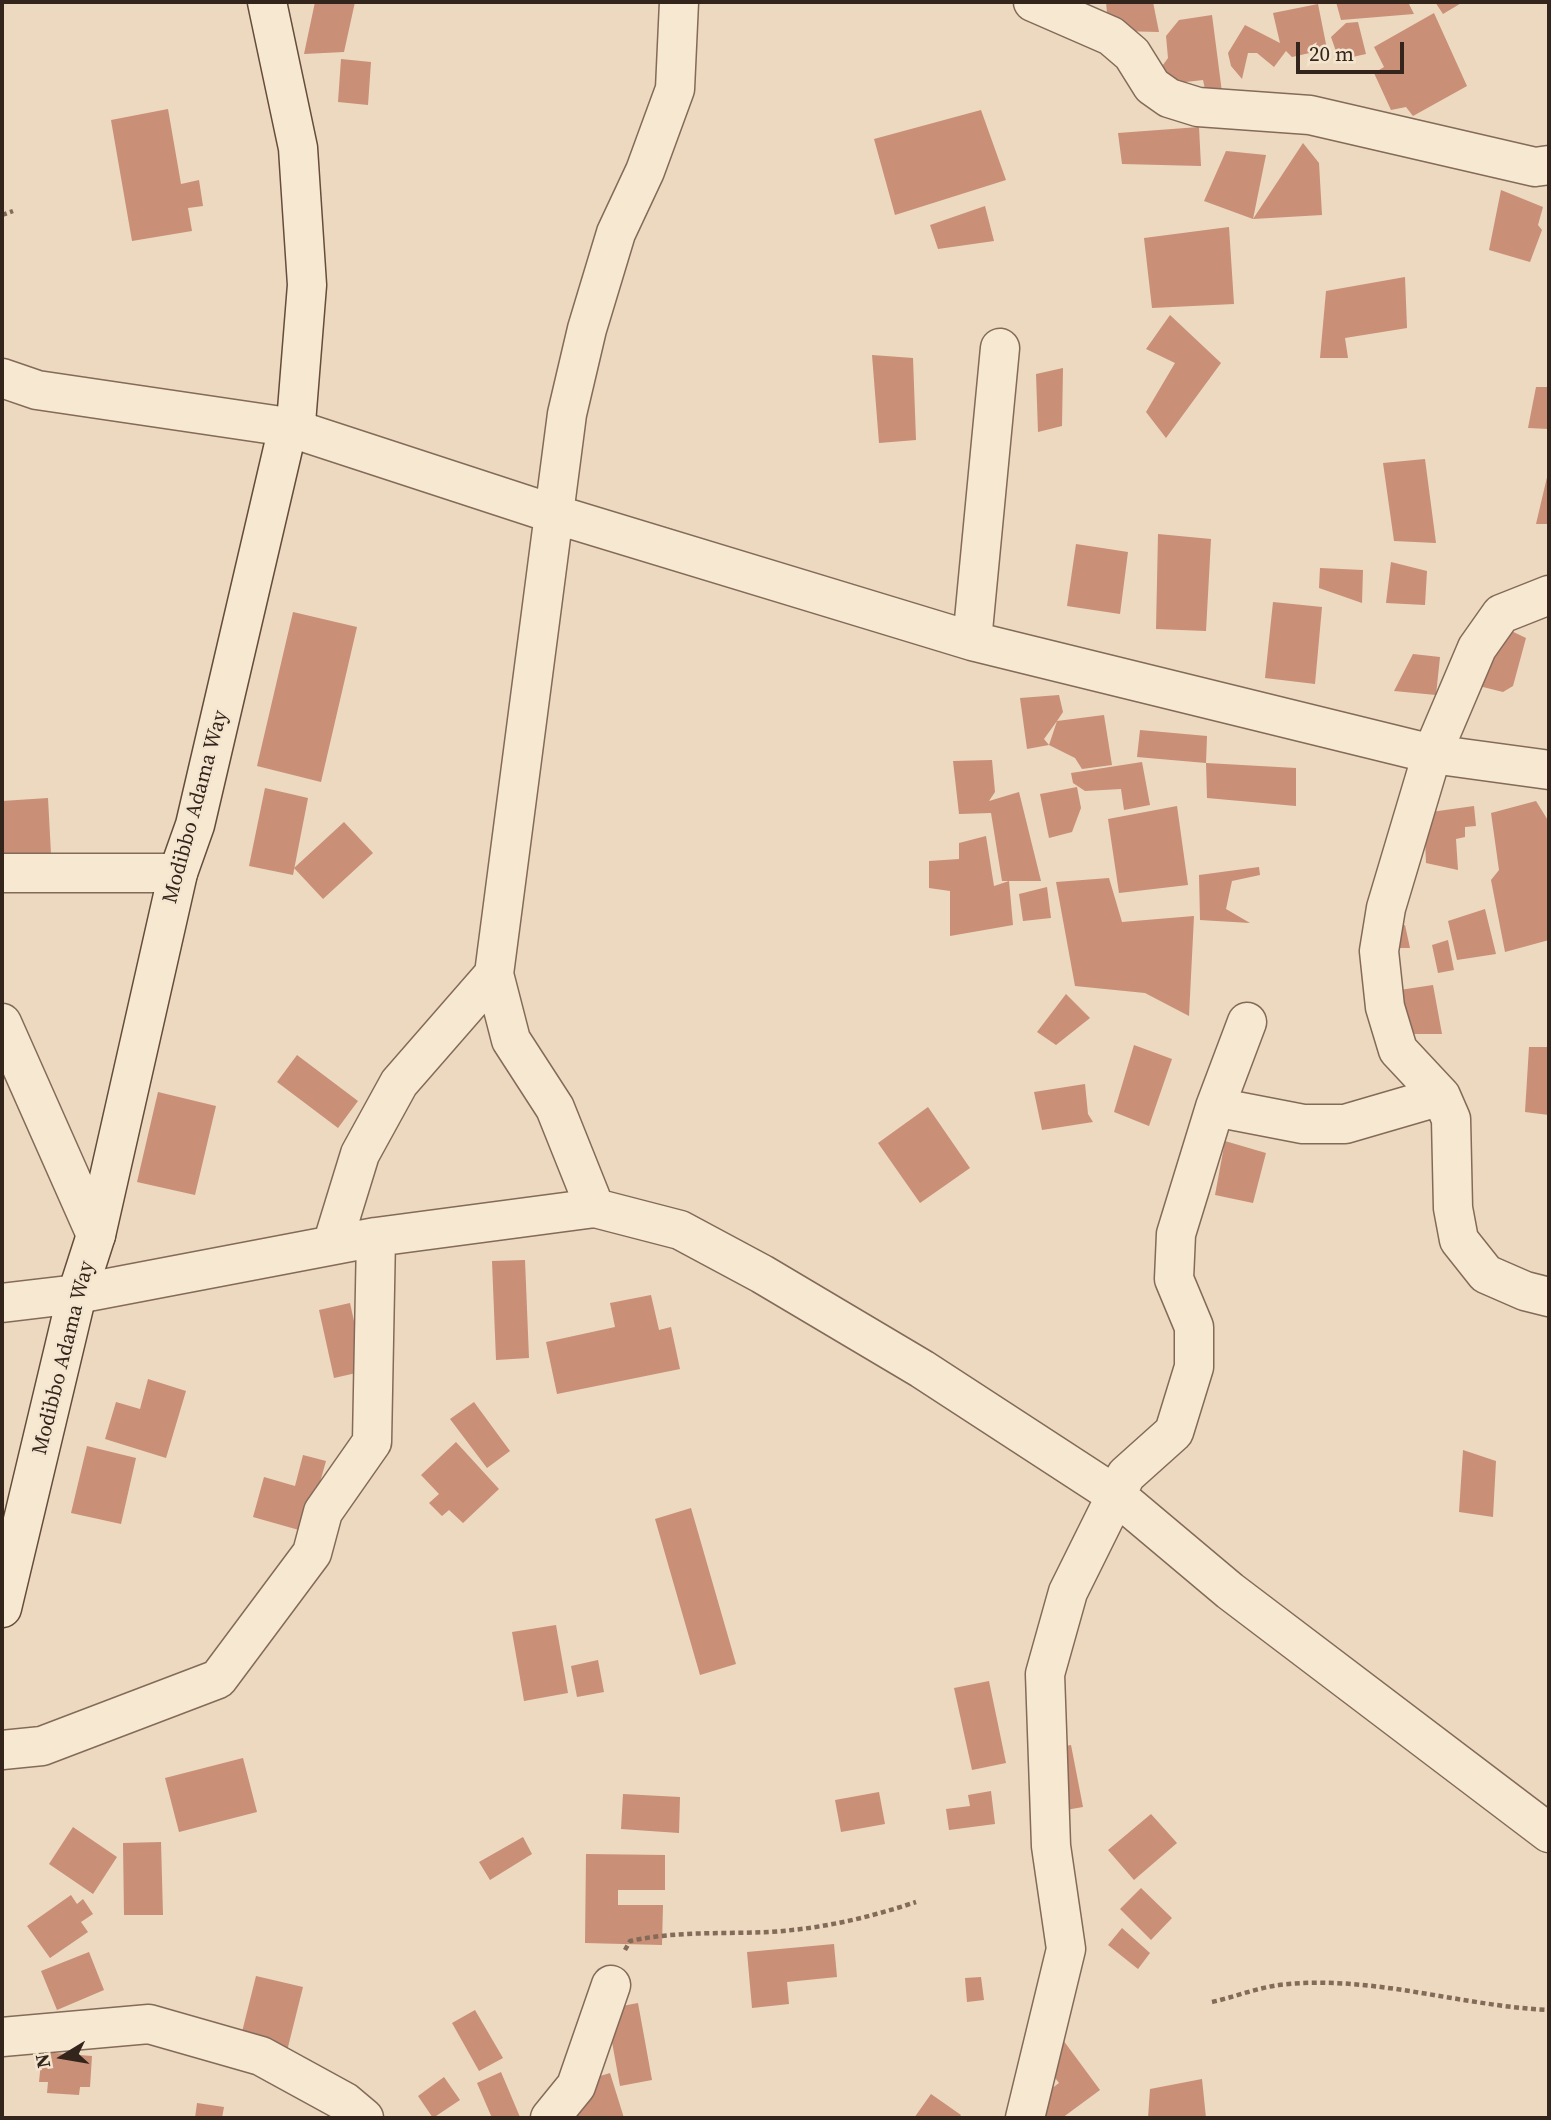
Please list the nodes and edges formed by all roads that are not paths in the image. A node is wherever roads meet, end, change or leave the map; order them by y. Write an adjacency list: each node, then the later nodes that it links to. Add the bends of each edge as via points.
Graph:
1 (267, 2): 7 (street, Modibbo Adama Way, via 298,148 307,285 296,423)
2 (679, 2): 8 (street, via 675,89 616,233 587,329 567,414)
3 (1033, 2): 4 (street, via 1111,36 1132,54 1152,86 1169,98 1198,107 1310,115 1535,167)
4 (1549, 165)
5 (1000, 348): 10 (street)
6 (2, 378): 7 (street, via 37,390)
7 (288, 427): 8 (street); 14 (street, Modibbo Adama Way, via 195,825)
8 (554, 514): 10 (street); 15 (street)
9 (1549, 594): 11 (street, via 1501,614 1477,648)
10 (972, 640): 11 (street)
11 (1432, 754): 12 (street); 18 (street, via 1386,908 1379,951 1385,1007 1398,1050)
12 (1549, 770)
13 (2, 873): 14 (street)
14 (178, 873): 21 (street, Modibbo Adama Way)
15 (494, 974): 20 (street, via 511,1040 555,1108); 23 (street, via 399,1083 360,1154)
16 (1247, 1021): 19 (street)
17 (2, 1023): 21 (street)
18 (1441, 1096): 19 (street, via 1345,1124 1303,1124); 25 (street, via 1451,1119 1453,1208 1459,1240 1486,1274)
19 (1214, 1107): 27 (street, via 1176,1234 1174,1279 1194,1327 1194,1367 1174,1432 1126,1475)
20 (595, 1208): 22 (street); 27 (street, via 680,1230 762,1274 922,1369)
21 (96, 1235): 24 (street, Modibbo Adama Way)
22 (376, 1237): 23 (street); 29 (street, via 372,1443 323,1512 312,1553 218,1679 43,1746)
23 (332, 1245): 24 (street)
24 (77, 1294): 26 (street); 28 (street, Modibbo Adama Way)
25 (1549, 1297)
26 (2, 1303)
27 (1117, 1496): 30 (street, via 1230,1591); 35 (street, via 1068,1592 1045,1674 1051,1846 1066,1950)
28 (2, 1608)
29 (2, 1750)
30 (1549, 1833)
31 (611, 1985): 34 (street, via 576,2086)
32 (2, 2037): 33 (street, via 149,2024 261,2056 345,2102)
33 (364, 2118)
34 (550, 2118)
35 (1025, 2118)

